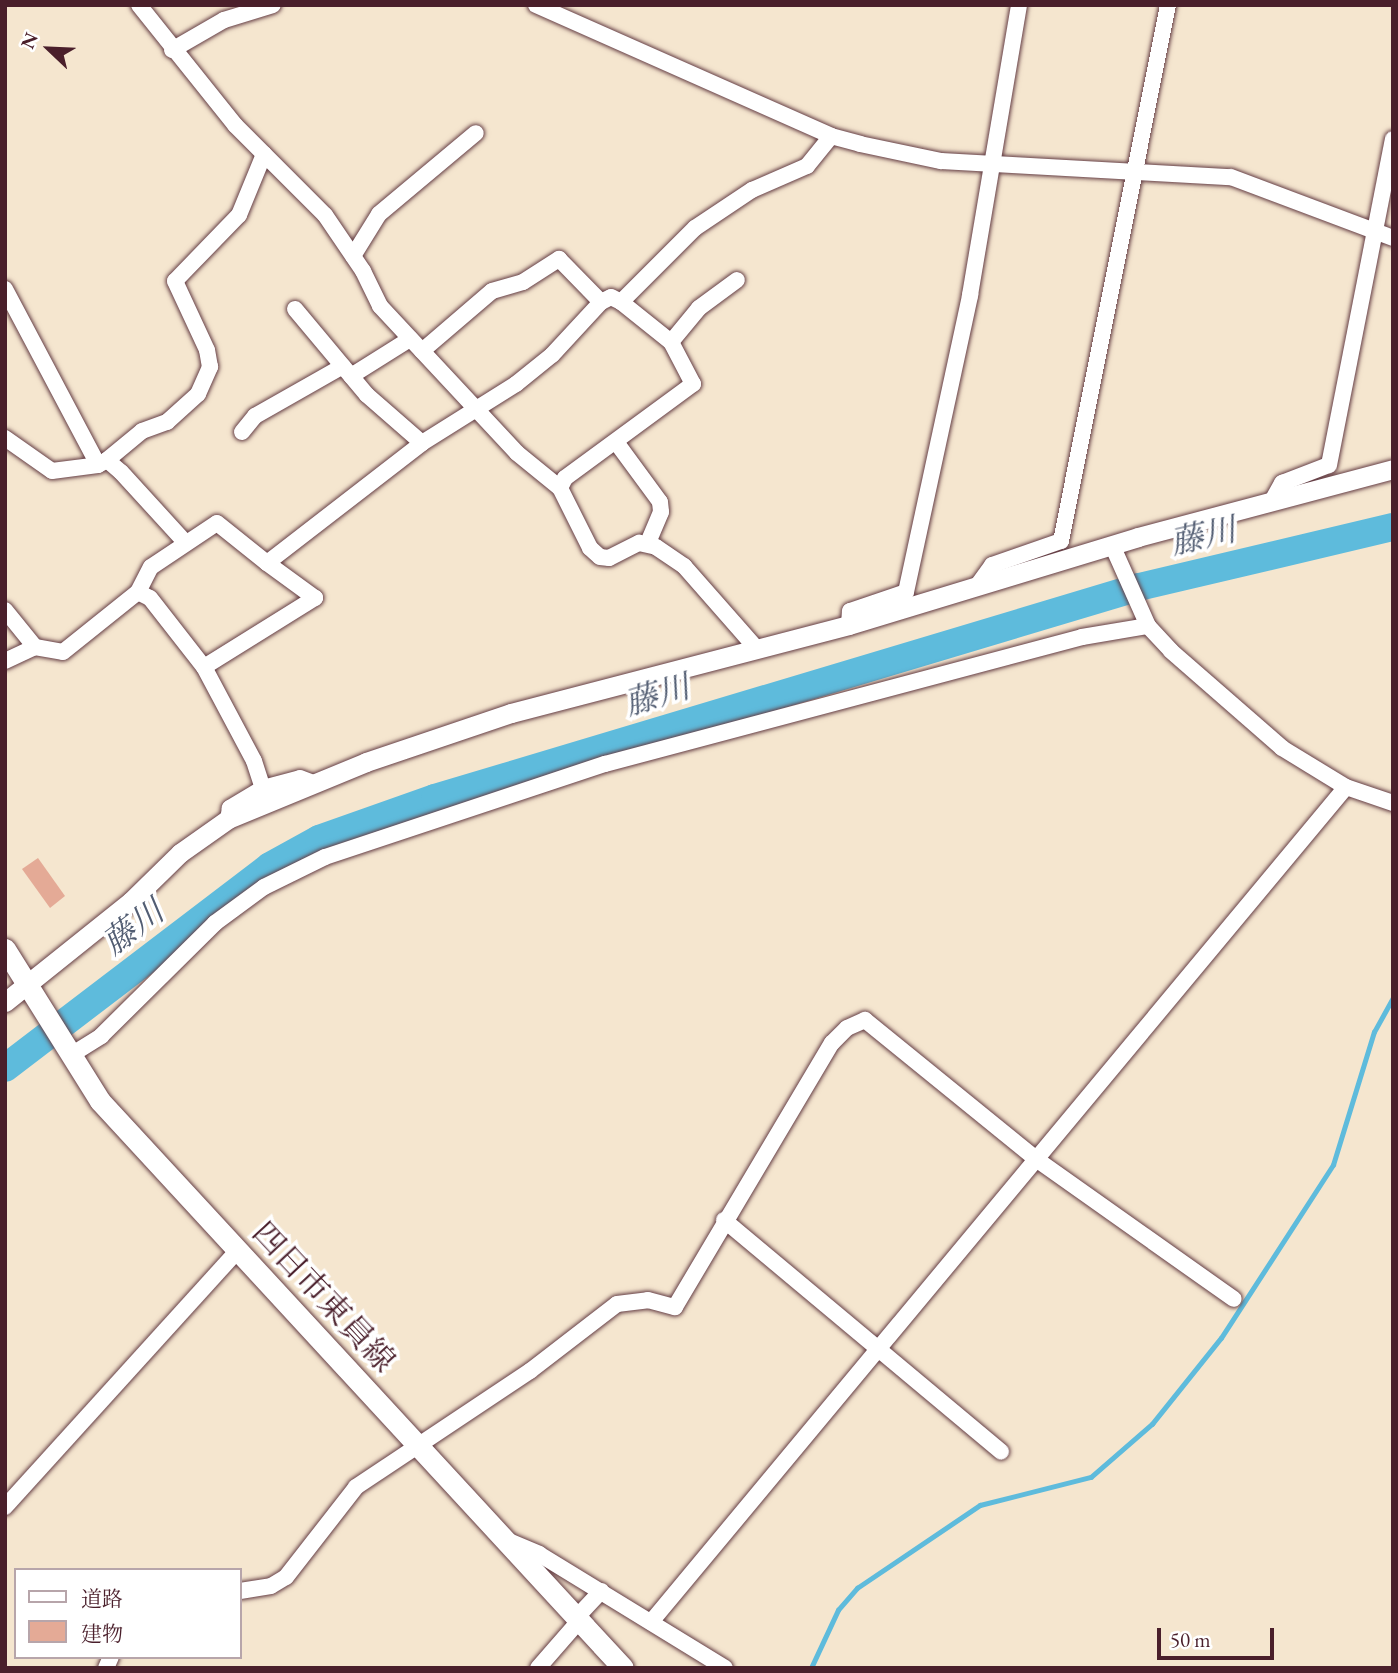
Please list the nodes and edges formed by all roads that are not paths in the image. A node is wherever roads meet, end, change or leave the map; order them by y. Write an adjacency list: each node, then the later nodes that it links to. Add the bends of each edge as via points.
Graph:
1 (139, 5): 6 (street)
2 (273, 5): 6 (street, via 225,20)
3 (536, 5): 8 (street)
4 (1019, 5): 11 (street)
5 (1168, 5): 12 (street)
6 (172, 50): 10 (street)
7 (476, 132): 15 (street, via 379,214)
8 (831, 136): 11 (street, via 941,161); 19 (street, via 807,166 752,190 695,228)
9 (1393, 139): 13 (street)
10 (264, 154): 15 (street, via 325,215); 30 (street, via 239,215 175,281 207,351 210,367 198,394 167,422 142,431)
11 (995, 162): 12 (street); 42 (street, via 906,592 850,611)
12 (1135, 170): 13 (street, via 1231,177); 38 (street, via 1061,541 992,565)
13 (1374, 231): 14 (street); 33 (street, via 1329,466 1282,483)
14 (1393, 238)
15 (353, 256): 21 (street, via 380,306)
16 (737, 280): 22 (street, via 699,308)
17 (5, 289): 30 (street)
18 (601, 302): 19 (street, via 611,298); 23 (street, via 559,259 523,282 492,291); 25 (street, via 552,355)
19 (621, 302): 22 (street)
20 (295, 309): 24 (street)
21 (410, 339): 23 (street); 24 (street)
22 (671, 342): 28 (street, via 693,384)
23 (422, 351): 25 (street)
24 (347, 371): 26 (street, via 255,416); 29 (street)
25 (478, 411): 29 (street); 32 (street, via 517,453)
26 (242, 432)
27 (5, 438): 30 (street, via 52,471)
28 (615, 442): 32 (street, via 565,478); 35 (street, via 660,502 661,512)
29 (422, 443): 37 (street)
30 (102, 462): 34 (street)
31 (1393, 469): 33 (street)
32 (560, 488): 35 (street, via 590,548 600,557)
33 (1272, 501): 36 (street)
34 (185, 542): 37 (street, via 217,523); 39 (street, via 151,567)
35 (648, 543): 44 (street, via 684,566)
36 (1113, 551): 38 (street); 41 (street)
37 (267, 564): 46 (street, via 315,598)
38 (977, 586): 42 (street)
39 (138, 592): 43 (street, via 63,652); 46 (street, via 150,598)
40 (5, 610): 43 (street)
41 (1145, 620): 48 (street, via 1282,748); 55 (street, via 605,764 325,857 264,887 215,923 101,1036)
42 (849, 625): 44 (street)
43 (35, 647): 45 (street)
44 (757, 649): 47 (street, via 511,713 366,762)
45 (5, 661)
46 (204, 667): 49 (street, via 254,761)
47 (316, 784): 49 (street, via 300,778); 51 (street)
48 (1346, 787): 50 (street); 56 (street)
49 (262, 788): 51 (street, via 230,808)
50 (1393, 803)
51 (228, 819): 53 (street, via 180,853 131,901)
52 (5, 949): 53 (main road, 四日市東員線)
53 (27, 983): 54 (street); 55 (main road, 四日市東員線)
54 (5, 1002)
55 (67, 1049): 58 (main road, 四日市東員線, via 100,1101)
56 (1036, 1159): 57 (street, via 865,1020 847,1028 832,1044); 59 (street); 60 (street)
57 (724, 1220): 60 (street); 61 (street, via 675,1307 648,1300 617,1304 530,1371)
58 (238, 1250): 61 (main road, 四日市東員線); 63 (street)
59 (1234, 1299)
60 (878, 1349): 62 (street); 68 (street)
61 (417, 1444): 64 (main road, 四日市東員線); 65 (street, via 356,1487 286,1577 271,1586)
62 (1001, 1452)
63 (5, 1507)
64 (503, 1539): 66 (street); 67 (main road, 四日市東員線)
65 (242, 1591)
66 (601, 1591): 67 (street); 68 (street)
67 (578, 1619): 69 (street); 70 (main road, 四日市東員線)
68 (651, 1622): 71 (street)
69 (538, 1668)
70 (623, 1668)
71 (725, 1668)

